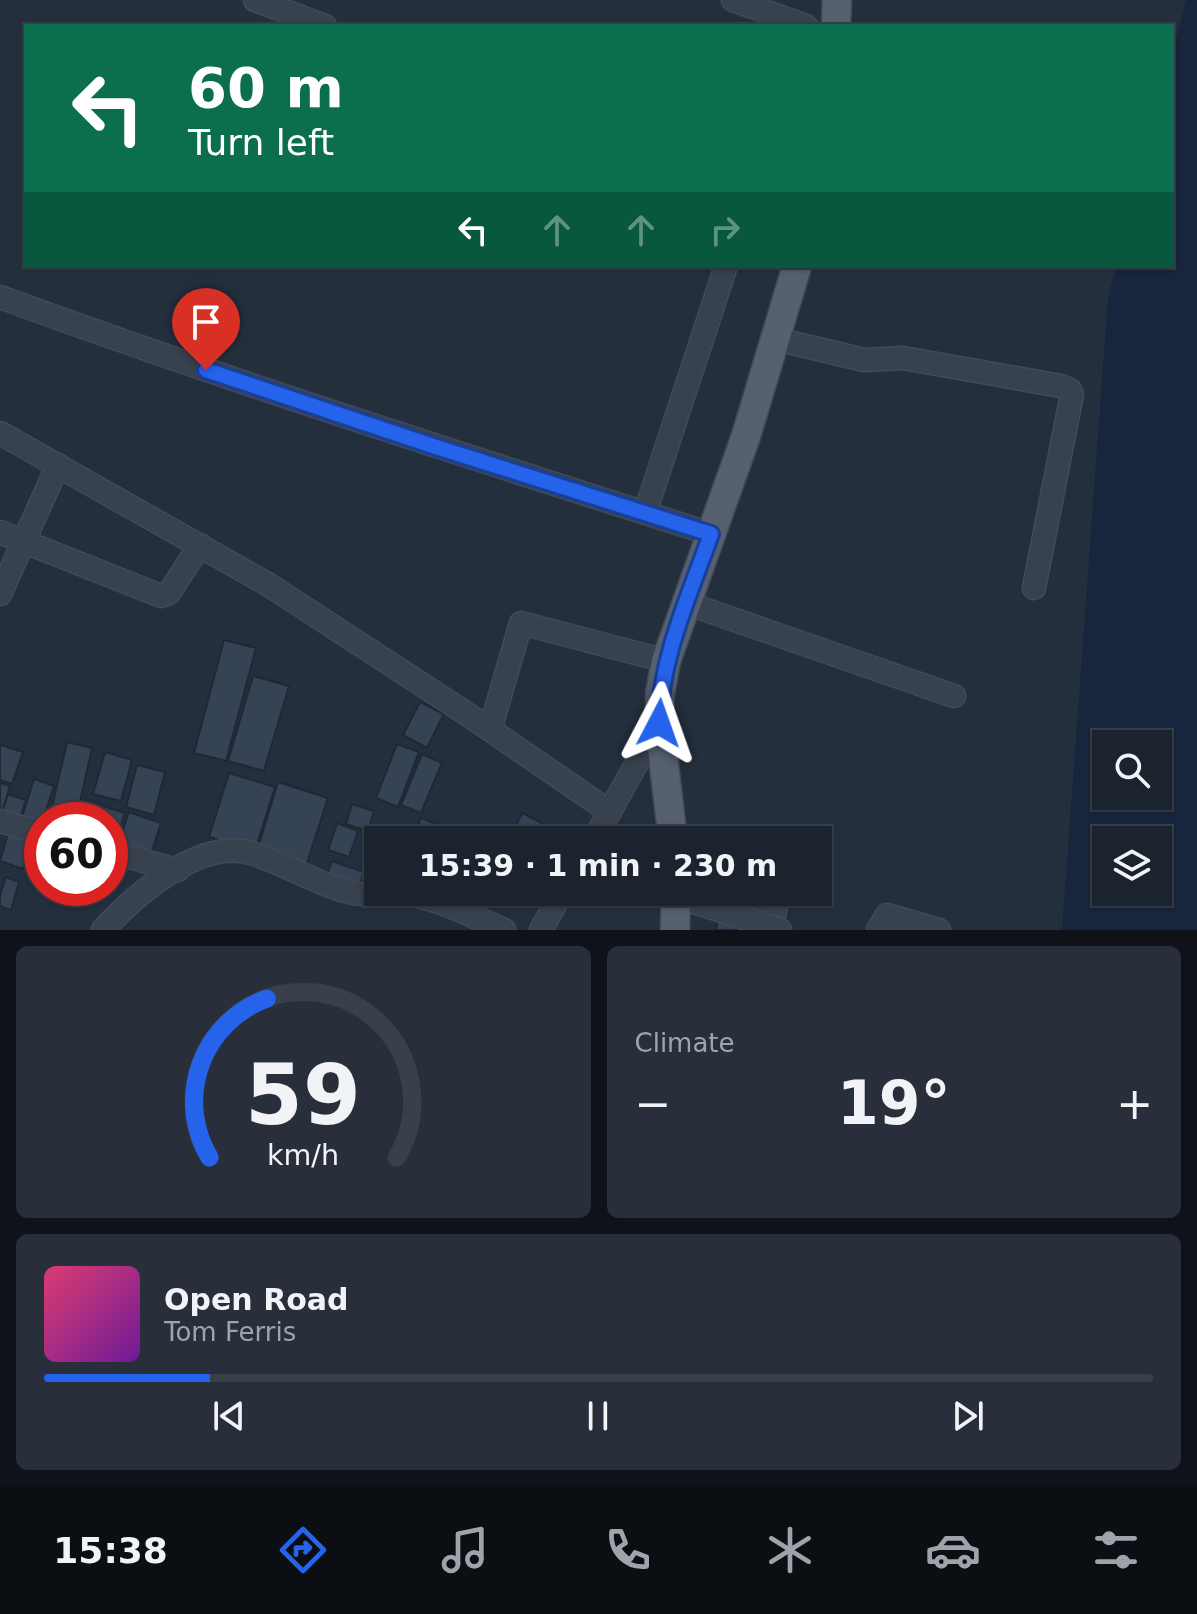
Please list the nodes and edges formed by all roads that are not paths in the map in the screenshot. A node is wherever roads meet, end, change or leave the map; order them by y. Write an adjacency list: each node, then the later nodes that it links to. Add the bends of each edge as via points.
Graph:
1 (255, 0): 4 (street)
2 (733, 0): 5 (street)
3 (837, 0): 6 (main road)
4 (320, 24)
5 (800, 24)
6 (836, 24)
7 (725, 268): 13 (street)
8 (796, 268): 10 (main road)
9 (0, 297): 13 (street)
10 (776, 339): 15 (main road); 18 (street, via 864,360 903,358 1070,390)
11 (0, 433): 12 (street)
12 (58, 465): 16 (street); 17 (street)
13 (645, 513): 15 (street)
14 (0, 532): 16 (street)
15 (711, 534): 20 (main road)
16 (24, 541): 17 (street, via 161,596 169,593); 19 (street)
17 (200, 545): 24 (street)
18 (1034, 588)
19 (0, 594)
20 (686, 603): 21 (main road); 22 (street)
21 (666, 661): 23 (main road); 24 (street, via 521,623)
22 (954, 696)
23 (659, 723): 25 (street); 28 (main road)
24 (490, 730): 25 (street)
25 (610, 812): 27 (street)
26 (0, 821): 29 (street)
27 (602, 826)
28 (671, 826)
29 (24, 828)
30 (128, 857): 31 (street)
31 (178, 870): 35 (street, via 151,886); 36 (street, via 206,854 243,851 344,891 424,897)
32 (554, 906): 37 (street)
33 (676, 906): 38 (main road)
34 (711, 906): 39 (street)
35 (104, 928)
36 (504, 930)
37 (541, 930)
38 (675, 930)
39 (780, 930)
40 (878, 930): 41 (street, via 887,915)
41 (939, 930)

